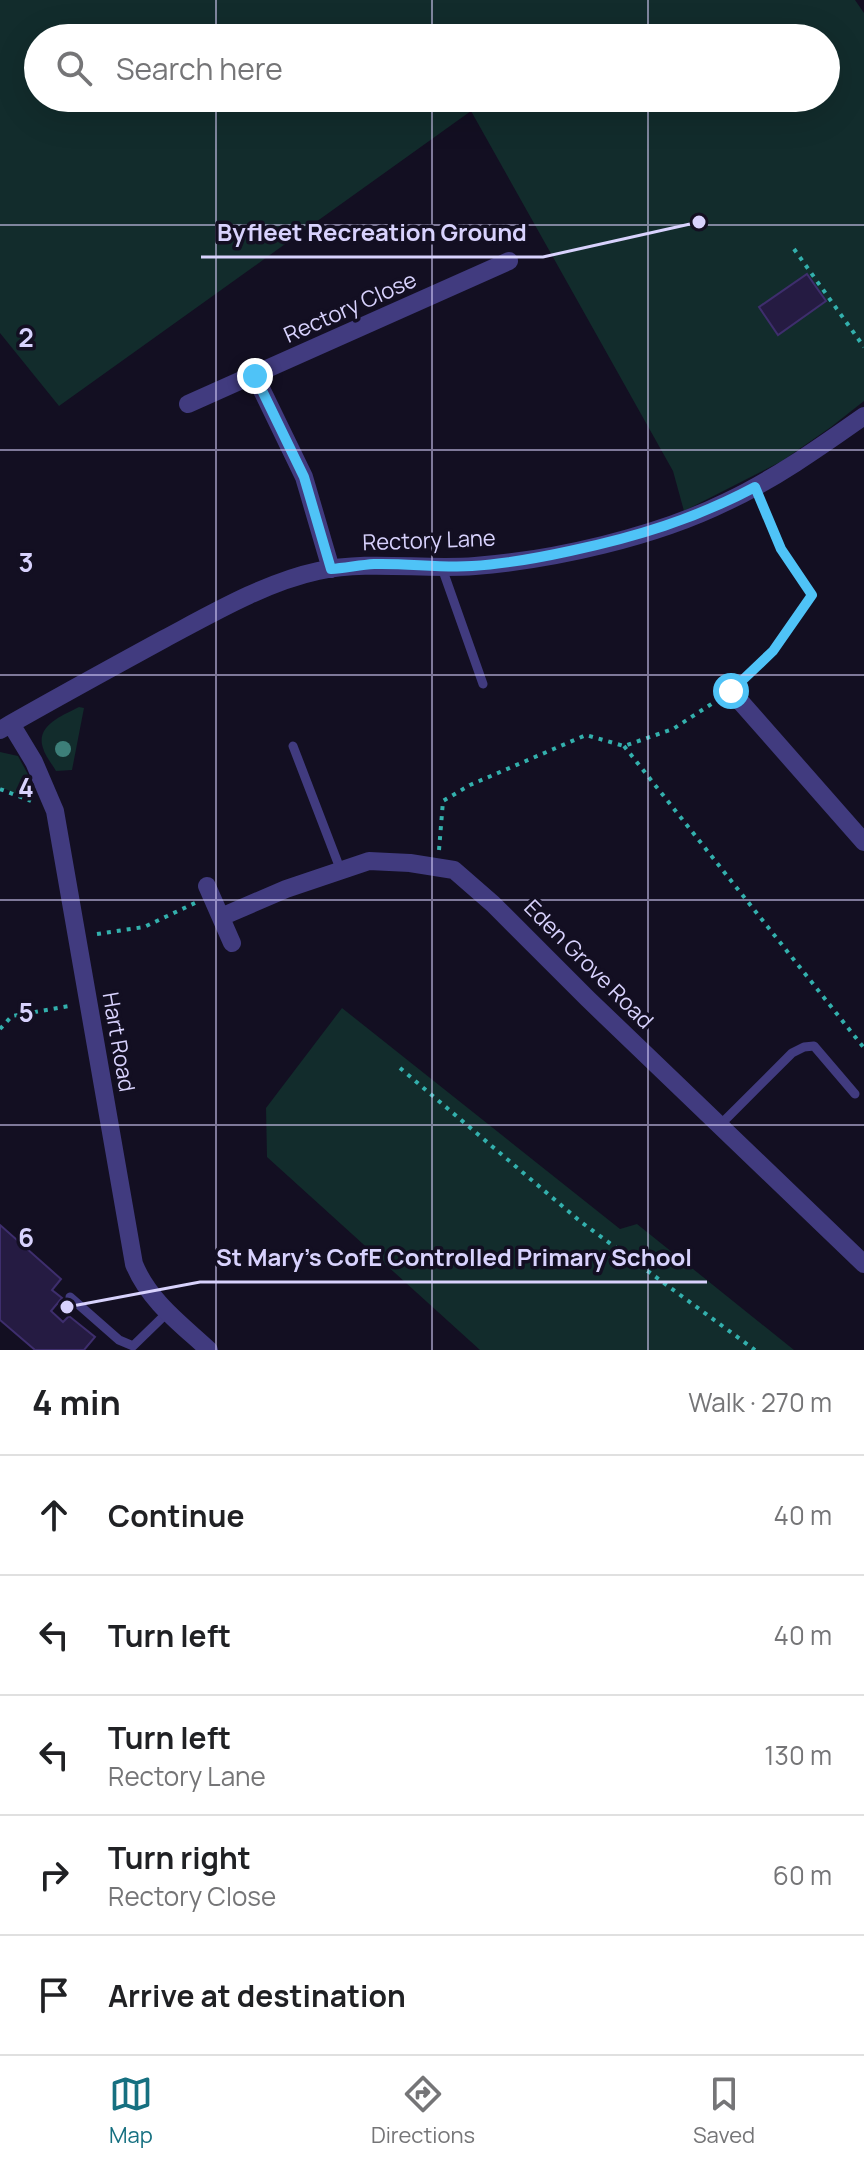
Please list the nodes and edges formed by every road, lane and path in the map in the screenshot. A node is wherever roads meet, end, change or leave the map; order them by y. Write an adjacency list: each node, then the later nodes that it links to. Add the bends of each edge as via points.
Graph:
1 (794, 249): 3 (path)
2 (509, 261): 4 (street, Rectory Close)
3 (864, 347)
4 (255, 376): 5 (street, Rectory Close); 9 (street, via 304,477)
5 (188, 404)
6 (864, 416): 7 (street, Rectory Lane)
7 (755, 487): 8 (street, Rectory Lane, via 724,504 609,543); 11 (path, via 781,549 812,595 773,651)
8 (442, 568): 9 (street, Rectory Lane, via 373,564); 10 (lane)
9 (331, 569): 12 (street, Rectory Lane, via 220,609)
10 (483, 684)
11 (731, 691): 14 (path, via 673,729); 15 (street)
12 (5, 727): 20 (street, Hart Road, via 34,762 52,800)
13 (293, 746): 17 (lane)
14 (624, 746): 16 (path, via 586,735 443,801); 24 (path)
15 (864, 842)
16 (437, 867): 17 (street, Eden Grove Road, via 369,861); 27 (street, Eden Grove Road, via 454,870 493,904)
17 (341, 871): 19 (street, Eden Grove Road)
18 (209, 891): 19 (street); 20 (path, via 144,927)
19 (221, 917): 21 (street)
20 (77, 937): 22 (street, Hart Road)
21 (232, 943)
22 (88, 1003): 23 (path, via 12,1016); 30 (street, Hart Road, via 134,1264)
23 (0, 1029)
24 (864, 1048)
25 (400, 1068): 33 (path, via 581,1222)
26 (855, 1094): 27 (lane, via 814,1046 804,1047)
27 (720, 1125): 28 (street, Eden Grove Road)
28 (864, 1264)
29 (70, 1297): 31 (lane)
30 (168, 1312): 31 (lane); 32 (street, Hart Road)
31 (131, 1348)
32 (209, 1350)
33 (755, 1350)

